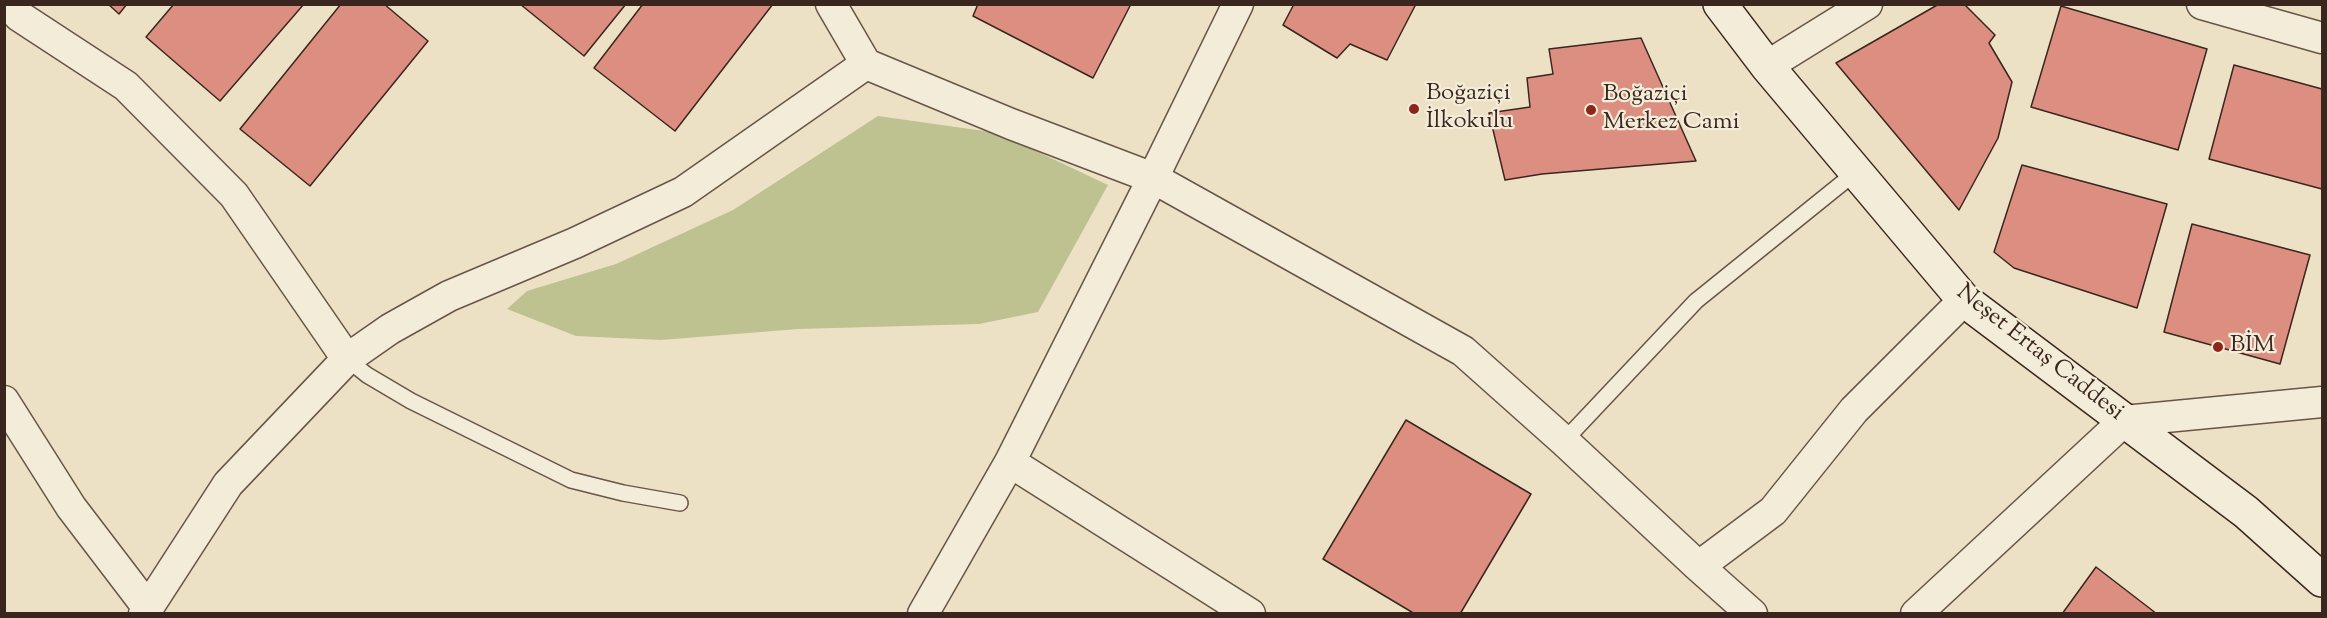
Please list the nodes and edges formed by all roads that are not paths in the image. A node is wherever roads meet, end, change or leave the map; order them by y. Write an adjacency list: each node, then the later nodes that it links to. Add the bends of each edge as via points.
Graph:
1 (9, 4): 13 (street, via 19,16 126,86 234,195)
2 (831, 4): 8 (street)
3 (1238, 4): 11 (street)
4 (1867, 4): 9 (street)
5 (2202, 4): 7 (street)
6 (1721, 6): 9 (main road, Neşet Ertaş Caddesi)
7 (2322, 38)
8 (866, 64): 11 (street); 13 (street, via 683,192 448,296)
9 (1767, 66): 10 (main road, Neşet Ertaş Caddesi)
10 (1856, 172): 12 (main road, Neşet Ertaş Caddesi); 17 (lane, via 1696,301)
11 (1153, 178): 17 (street, via 1463,351); 18 (street)
12 (1964, 300): 16 (main road, Neşet Ertaş Caddesi); 20 (street, via 1854,410 1773,511)
13 (347, 359): 19 (lane, via 403,397 571,480); 22 (street, via 228,484)
14 (4, 401): 22 (street, via 71,507)
15 (2322, 402): 16 (street)
16 (2124, 421): 21 (main road, Neşet Ertaş Caddesi, via 2246,512); 26 (street)
17 (1564, 441): 20 (street)
18 (1010, 462): 23 (street); 24 (street)
19 (680, 504)
20 (1697, 566): 25 (street)
21 (2322, 580)
22 (146, 611)
23 (923, 614)
24 (1250, 614)
25 (1752, 614)
26 (1916, 614)

